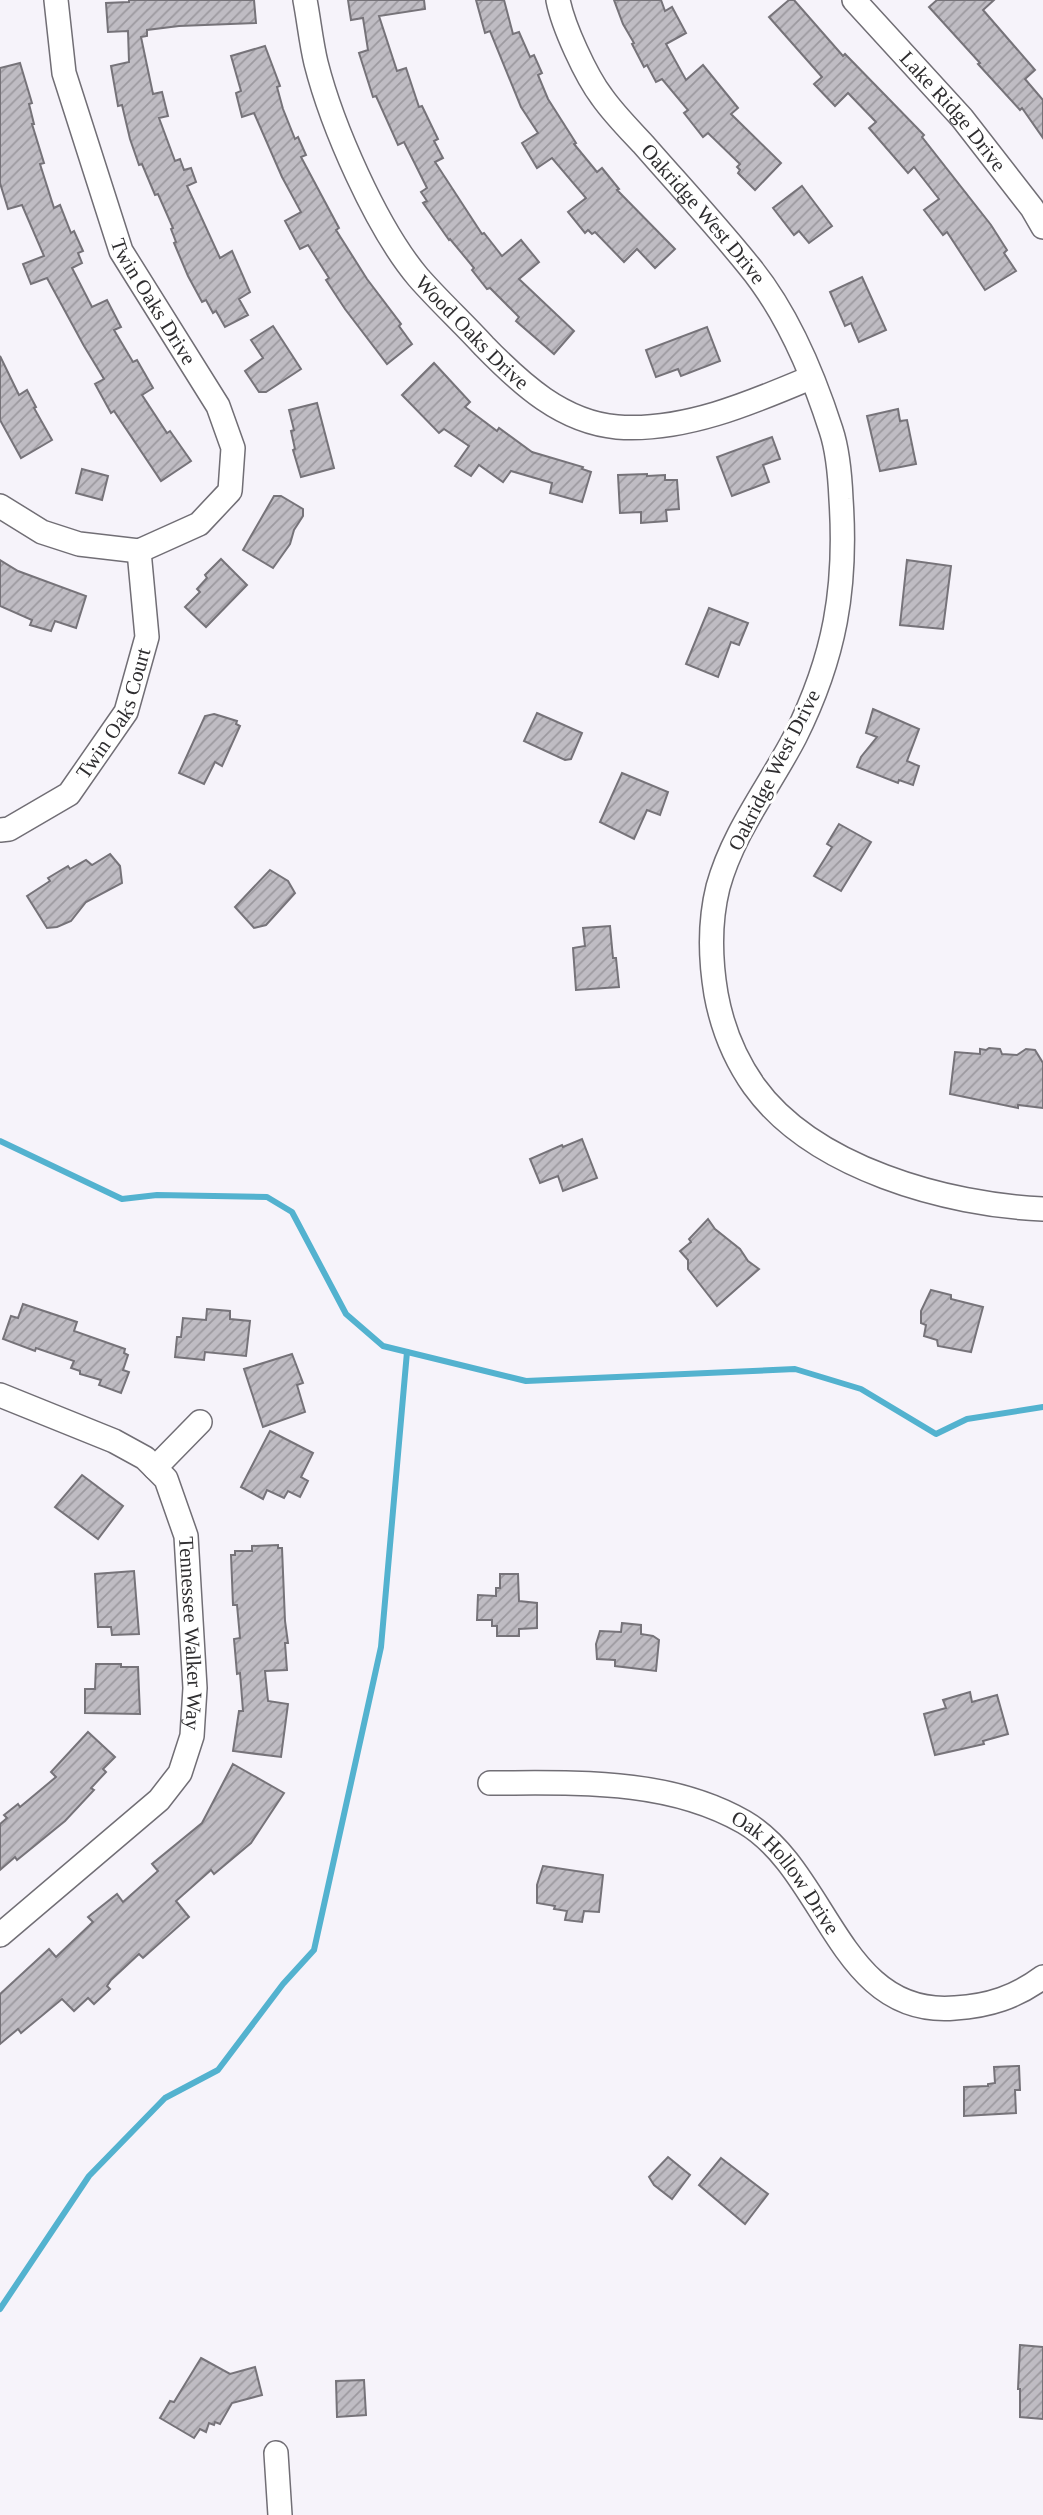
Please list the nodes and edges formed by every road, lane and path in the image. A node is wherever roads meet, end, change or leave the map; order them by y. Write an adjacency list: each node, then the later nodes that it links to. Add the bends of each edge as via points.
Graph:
1 (56, 0): 8 (street, Twin Oaks Drive, via 64,73 121,251 218,405 233,448 230,491 200,524)
2 (304, 0): 6 (street, Wood Oaks Drive, via 317,64 344,143 396,246 480,341 549,404 582,420 617,427 652,425 754,401)
3 (558, 0): 6 (street, Oakridge West Drive, via 562,20 600,95 751,268 784,315)
4 (854, 0): 5 (street, Lake Ridge Drive, via 962,118)
5 (1043, 228)
6 (810, 378): 10 (street, Oakridge West Drive, via 832,433 840,479 842,584 825,666 795,737 737,837 719,886 711,926 719,1008 733,1051 755,1087 810,1139 907,1184 957,1199)
7 (0, 506): 8 (street, via 42,532 79,544)
8 (139, 551): 9 (street, Twin Oaks Court, via 147,637 125,712 69,794)
9 (0, 831)
10 (1043, 1209)
11 (0, 1395): 13 (street, Tennessee Walker Way, via 114,1441)
12 (200, 1423): 13 (street)
13 (155, 1468): 15 (street, Tennessee Walker Way, via 166,1479 186,1536 195,1688 192,1735 180,1773 131,1826)
14 (490, 1783): 16 (street, Oak Hollow Drive, via 632,1786 700,1802 744,1822 777,1847 873,1982 915,2006 940,2010 1002,2001)
15 (0, 1935)
16 (1043, 1976)
17 (276, 2453): 18 (street)
18 (280, 2515)

